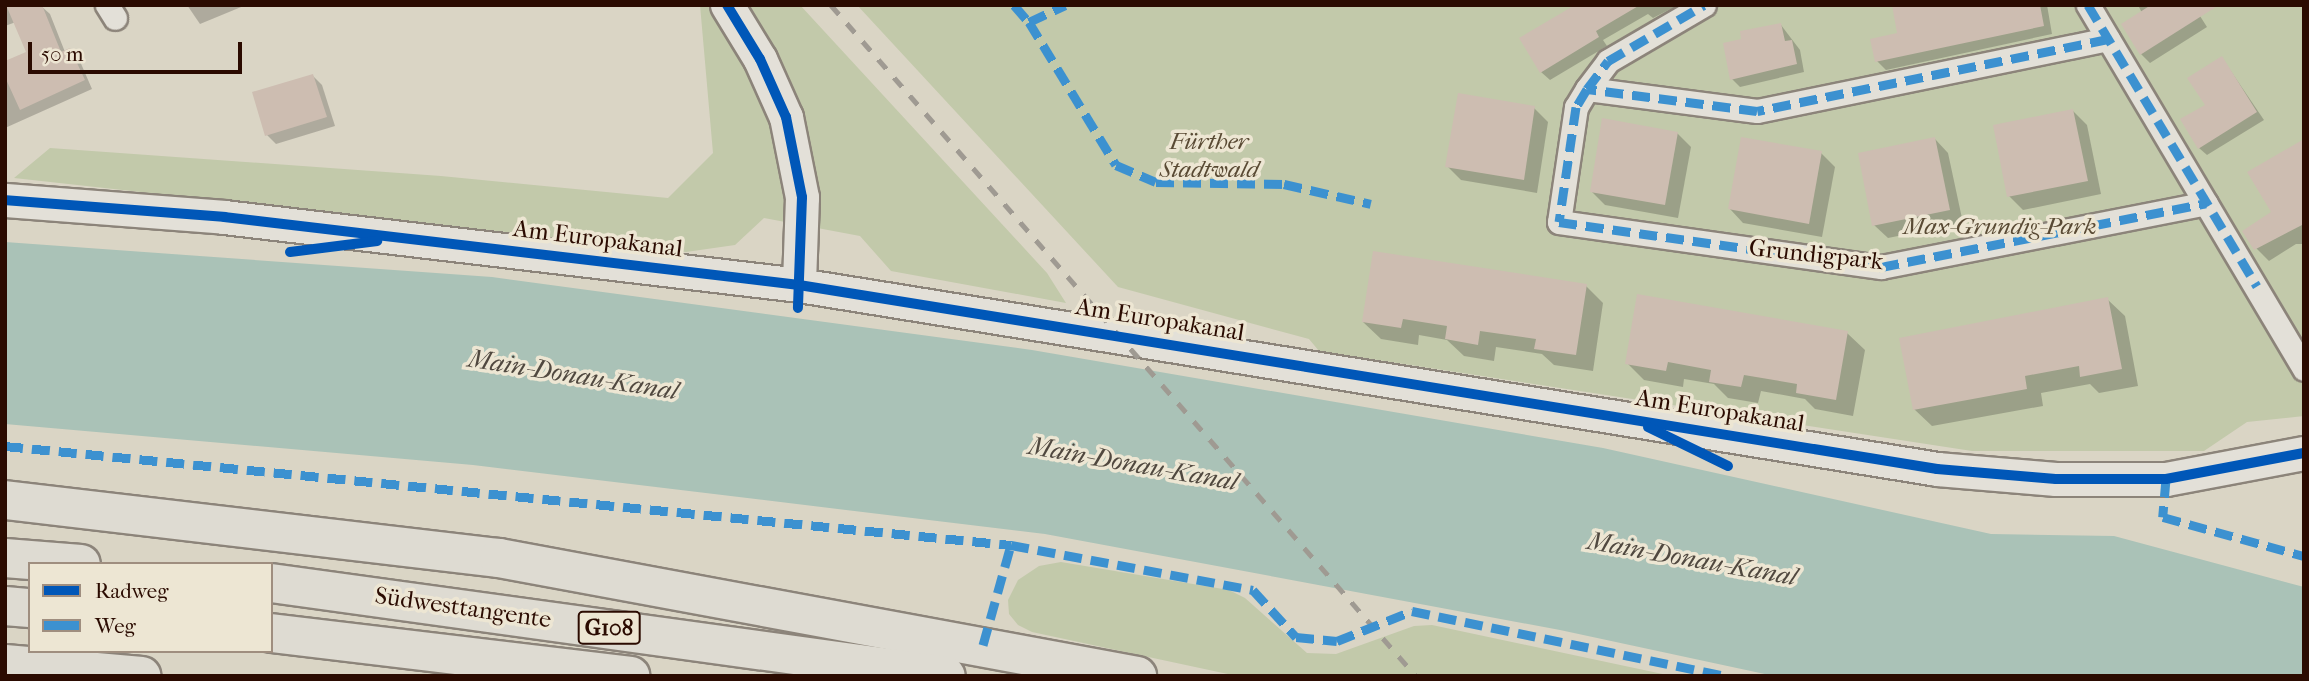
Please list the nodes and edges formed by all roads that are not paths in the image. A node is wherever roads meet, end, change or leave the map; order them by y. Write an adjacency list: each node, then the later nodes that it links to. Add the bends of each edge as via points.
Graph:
1 (727, 5): 8 (main road, via 760,59 786,117 802,197)
2 (1704, 5): 5 (street, Grundigpark, via 1608,61)
3 (2088, 5): 4 (street)
4 (2108, 39): 5 (street, via 1757,111); 7 (street)
5 (1587, 89): 7 (street, Grundigpark, via 1576,107 1559,222 1881,267)
6 (5, 200): 8 (main road, Am Europakanal, via 224,217)
7 (2206, 203): 9 (street)
8 (799, 285): 10 (main road, Am Europakanal, via 1937,469 2056,479 2166,479)
9 (2304, 369)
10 (2304, 453)
11 (5, 500): 22 (highway, via 499,558)
12 (5, 558): 13 (highway)
13 (56, 562)
14 (273, 583): 21 (highway, Südwesttangente / G108)
15 (5, 606): 16 (highway)
16 (28, 608)
17 (273, 633): 20 (highway, Südwesttangente / G108)
18 (5, 664): 19 (highway)
19 (141, 676)
20 (629, 676)
21 (946, 676)
22 (1137, 676)

